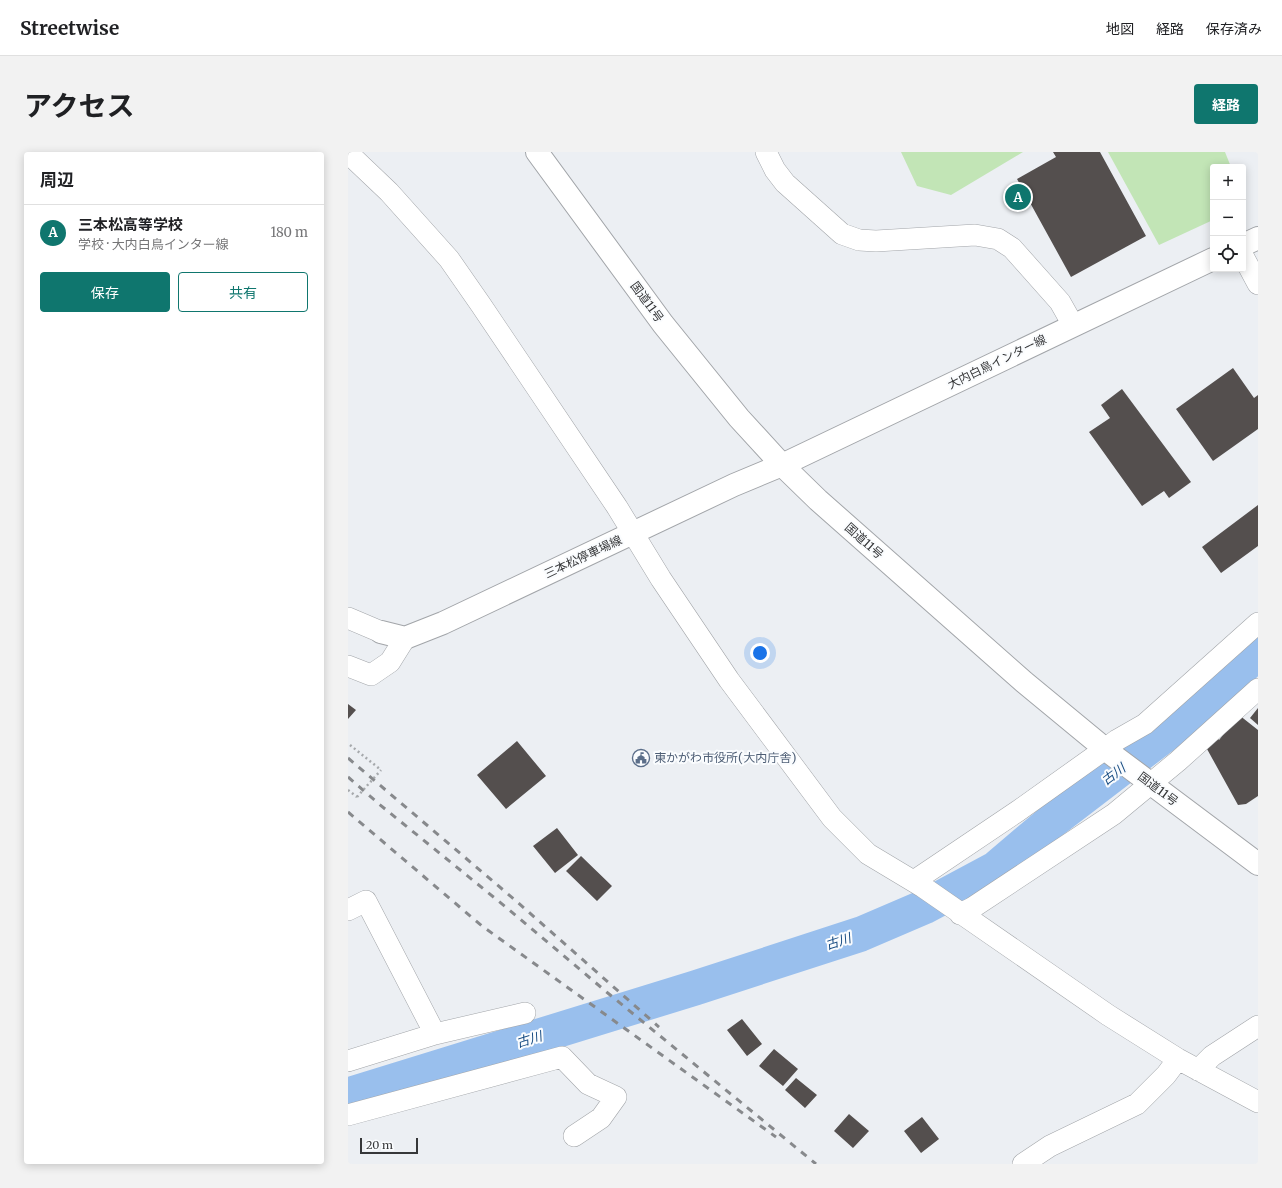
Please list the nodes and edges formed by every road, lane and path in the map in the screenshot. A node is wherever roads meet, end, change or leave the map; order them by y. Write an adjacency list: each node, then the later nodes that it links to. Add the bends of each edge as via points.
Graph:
1 (348, 152): 11 (street, via 389,192 448,259)
2 (537, 152): 10 (main road, 国道11号, via 663,324 739,418)
3 (766, 152): 9 (street, via 785,183 842,234 859,240 876,241 975,235 998,239 1012,248 1060,302)
4 (1258, 238): 5 (main road)
5 (1246, 244)
6 (1210, 260): 9 (main road, 大内白鳥インター線)
7 (1246, 262): 8 (street)
8 (1258, 284)
9 (1073, 325): 10 (main road, 大内白鳥インター線)
10 (782, 465): 11 (main road, 三本松停車場線); 19 (main road, 国道11号, via 946,615)
11 (634, 533): 15 (main road, 三本松停車場線, via 443,623); 23 (street, via 729,680 832,818 868,854)
12 (348, 618): 14 (street)
13 (1258, 623): 19 (street, via 1145,724 1117,740)
14 (381, 632): 15 (main road)
15 (405, 638): 16 (street, via 390,662 371,675)
16 (348, 666)
17 (1258, 689): 20 (street, via 1178,761)
18 (350, 745): 21 (path, bridge, via 380,770 356,798)
19 (1108, 751): 20 (main road, 国道11号); 23 (street, via 1018,811)
20 (1147, 781): 22 (main road, 国道11号); 25 (street, via 1114,814 972,908)
21 (348, 790)
22 (1258, 864)
23 (918, 884): 25 (street)
24 (348, 910): 28 (street, via 366,901)
25 (957, 911): 29 (street, via 1108,1015)
26 (525, 1013): 28 (street)
27 (1258, 1026): 31 (street, via 1212,1056)
28 (436, 1034): 30 (street)
29 (1178, 1059): 31 (street); 35 (street, via 1137,1104 1050,1146)
30 (348, 1061)
31 (1198, 1070): 32 (street)
32 (1258, 1102)
33 (348, 1115): 34 (street, via 562,1057 588,1084 616,1097 601,1118)
34 (574, 1136)
35 (1023, 1164)

